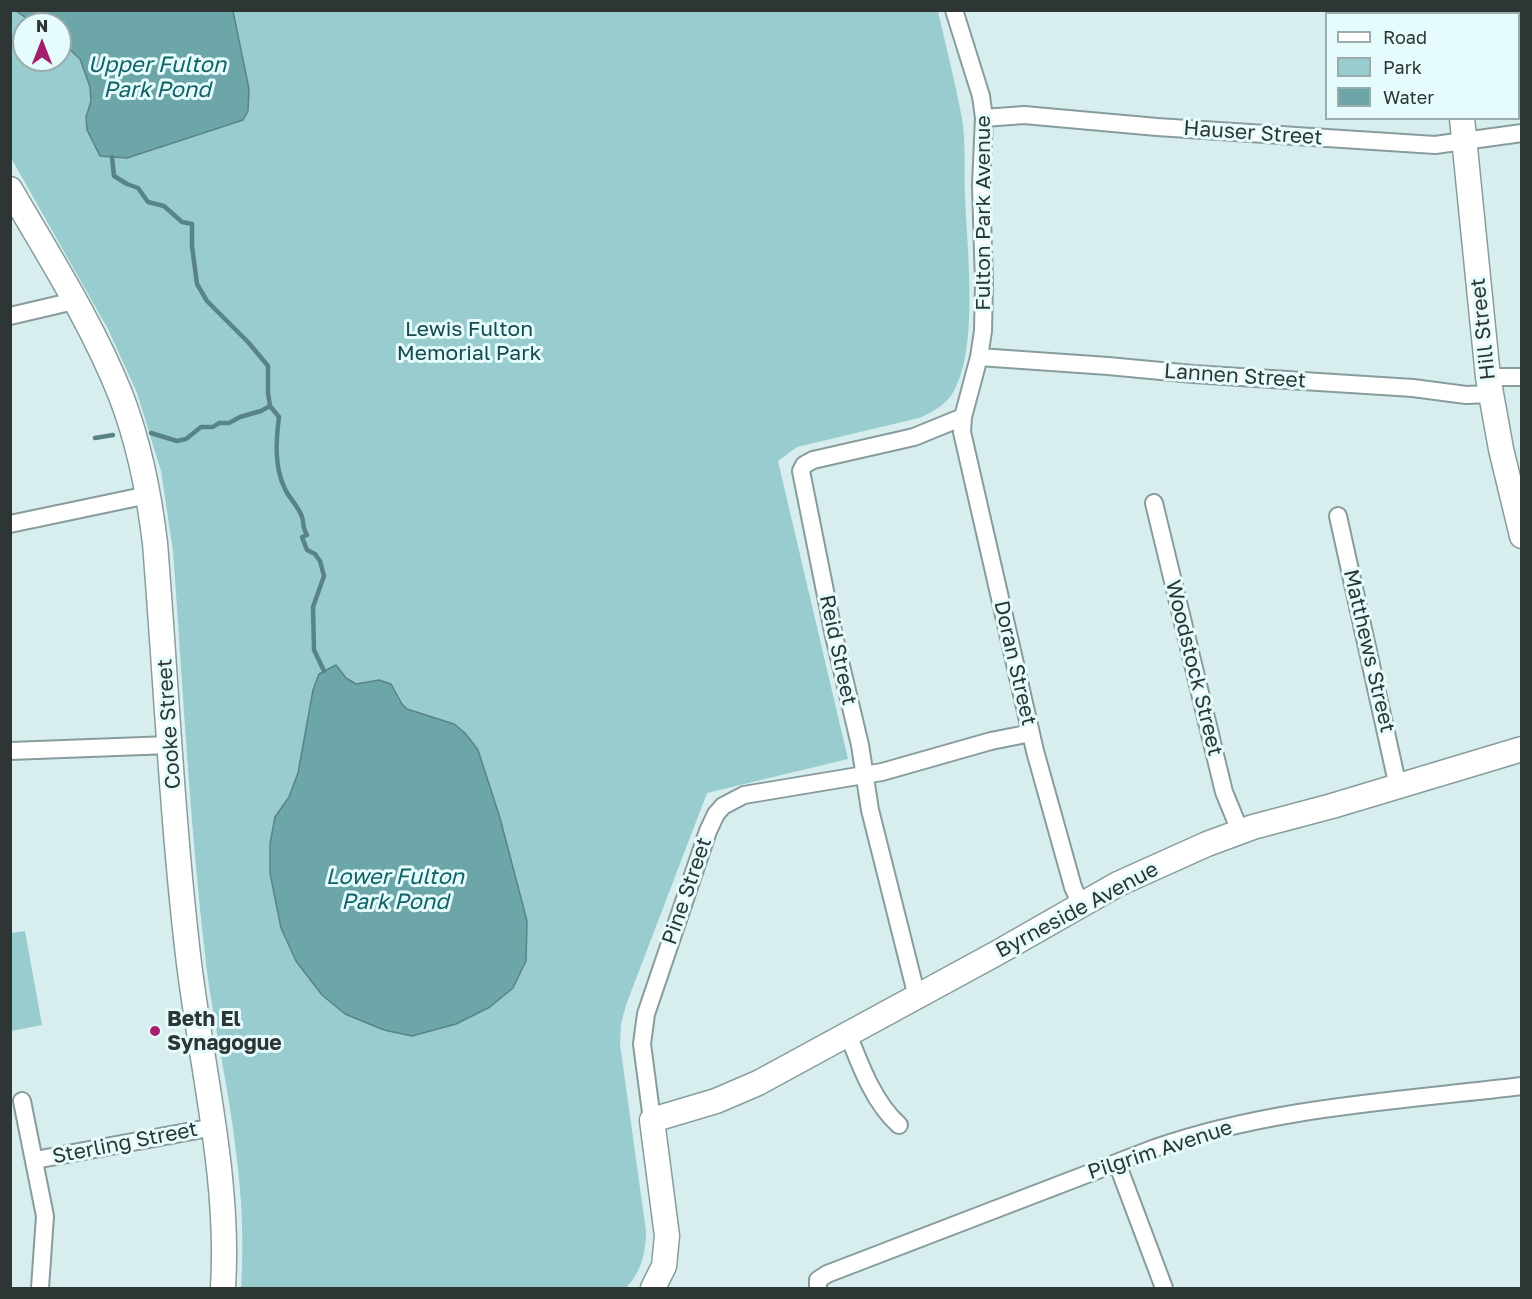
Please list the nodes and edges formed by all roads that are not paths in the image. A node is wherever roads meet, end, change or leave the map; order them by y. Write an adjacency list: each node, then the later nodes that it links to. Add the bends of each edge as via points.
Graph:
1 (954, 10): 2 (street, Fulton Park Avenue)
2 (984, 118): 3 (street, Hauser Street, via 1024,114 1427,145); 8 (street, Fulton Park Avenue, via 984,309)
3 (1463, 130): 4 (street, Hauser Street); 10 (street, Hill Street)
4 (1521, 133)
5 (10, 189): 6 (street, Cooke Street)
6 (74, 301): 7 (street); 12 (street, Cooke Street, via 122,398)
7 (10, 316)
8 (979, 357): 10 (street, Lannen Street, via 1466,395); 11 (street, Fulton Park Avenue)
9 (1521, 377): 10 (street, Lannen Street)
10 (1489, 386): 16 (street, Hill Street)
11 (963, 417): 17 (street, Doran Street, via 965,444); 21 (street, Reid Street, via 914,437 813,460 801,471)
12 (148, 495): 15 (street); 18 (street, Cooke Street)
13 (1154, 503): 23 (street, Woodstock Street, via 1224,792)
14 (1338, 516): 22 (street, Matthews Street)
15 (10, 524)
16 (1521, 536)
17 (1030, 733): 21 (street, Pine Street); 24 (street, Doran Street)
18 (170, 745): 20 (street); 31 (street, Cooke Street, via 188,956)
19 (1521, 749): 22 (street, Byrneside Avenue)
20 (10, 751)
21 (864, 775): 25 (street, Reid Street); 29 (street, Pine Street, via 744,795 716,814 644,1024 643,1054)
22 (1398, 787): 23 (street, Byrneside Avenue)
23 (1240, 831): 24 (street, Byrneside Avenue, via 1142,872)
24 (1081, 905): 25 (street, Byrneside Avenue)
25 (917, 997): 26 (street, Byrneside Avenue)
26 (848, 1034): 29 (street, Byrneside Avenue, via 744,1089); 30 (street, via 883,1107)
27 (1521, 1086): 33 (street, Pilgrim Avenue, via 1292,1114 1207,1131)
28 (22, 1101): 32 (street)
29 (652, 1120): 37 (street, Pine Street, via 667,1236 664,1266)
30 (899, 1125)
31 (214, 1127): 32 (street, Sterling Street); 36 (street, Cooke Street, via 224,1208)
32 (35, 1160): 35 (street, via 45,1216)
33 (1117, 1163): 34 (street, Pilgrim Avenue, via 827,1274); 38 (street)
34 (818, 1285)
35 (40, 1288)
36 (223, 1288)
37 (653, 1288)
38 (1164, 1288)

